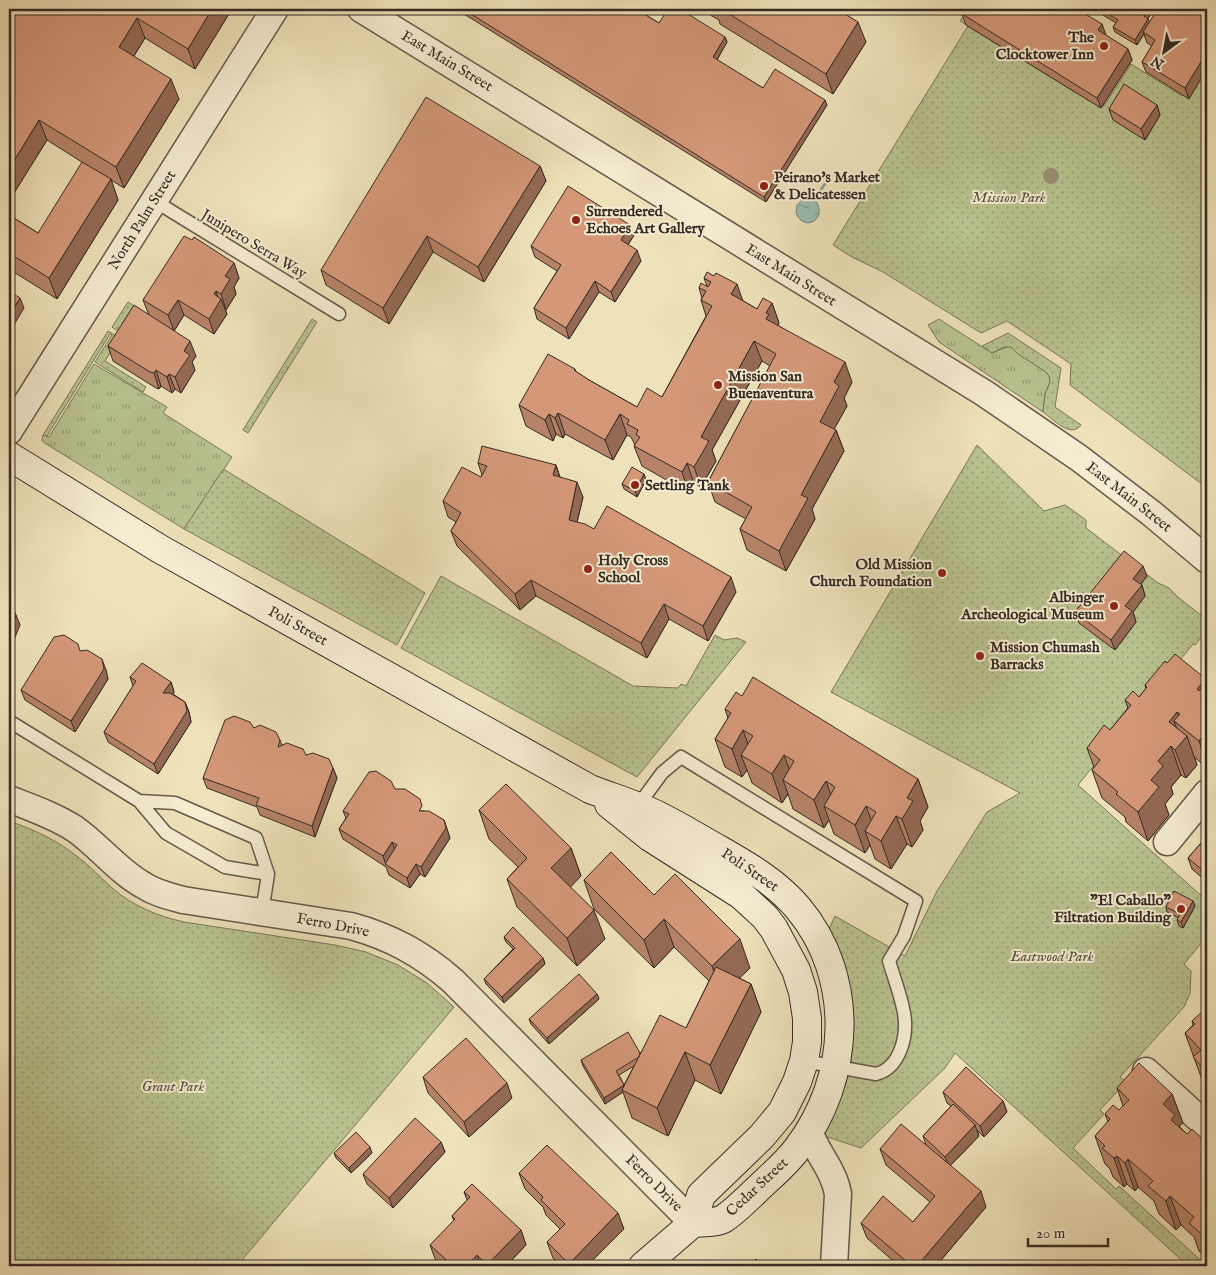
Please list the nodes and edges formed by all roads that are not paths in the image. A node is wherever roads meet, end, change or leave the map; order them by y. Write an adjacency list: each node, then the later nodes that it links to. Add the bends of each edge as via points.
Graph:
1 (275, 9): 3 (street, North Palm Street)
2 (362, 9): 7 (street, East Main Street, via 984,393 1079,458)
3 (153, 200): 4 (lane, Junipero Serra Way); 5 (street, North Palm Street)
4 (339, 314)
5 (9, 432)
6 (9, 456): 9 (main road, Poli Street, via 160,549)
7 (1207, 560)
8 (9, 721): 12 (lane)
9 (590, 789): 13 (main road, Poli Street); 17 (main road, Poli Street, via 650,838 741,895 765,916 796,970 803,992 807,1018)
10 (1207, 793): 14 (street)
11 (9, 800): 16 (street, Ferro Drive, via 50,815 75,829 144,886 182,900)
12 (139, 801): 15 (lane, via 166,833 225,867); 15 (lane, via 175,803 256,838)
13 (637, 807): 18 (main road, Poli Street, via 660,816 743,863 778,888 798,908 822,944 835,979 840,1023); 18 (lane, via 662,773 681,757 916,901 904,936 889,961 905,1015 903,1045 893,1066 876,1074)
14 (1167, 842)
15 (268, 874): 16 (lane)
16 (262, 913): 22 (street, Ferro Drive, via 369,931 401,944 436,966)
17 (804, 1061): 18 (lane); 22 (main road, Poli Street, via 782,1112 701,1195)
18 (836, 1067): 21 (main road, Poli Street)
19 (1145, 1070): 20 (street)
20 (1207, 1126)
21 (809, 1131): 22 (main road, Cedar Street, via 777,1171 722,1220); 24 (street, via 814,1145 832,1171 838,1194)
22 (694, 1223): 23 (main road)
23 (643, 1266)
24 (834, 1266)

